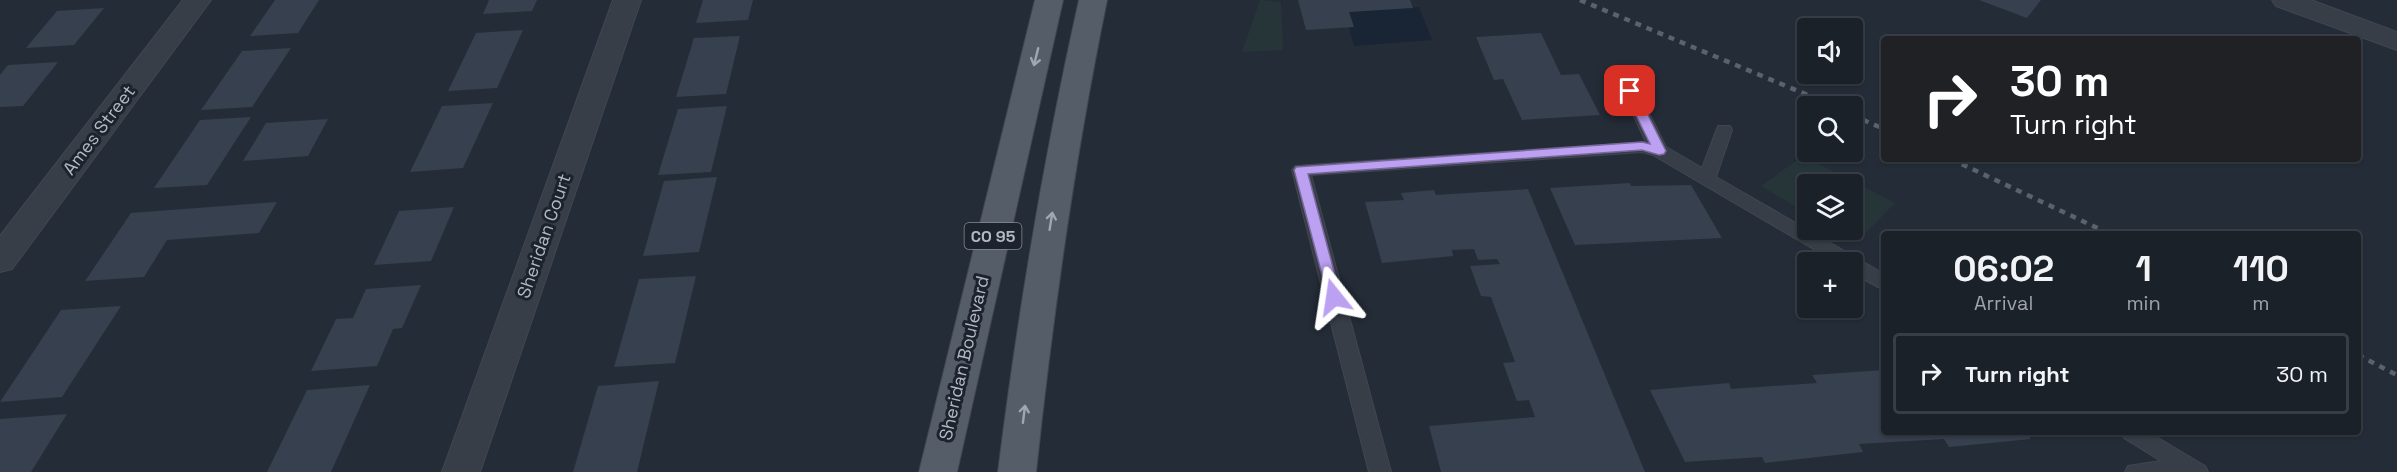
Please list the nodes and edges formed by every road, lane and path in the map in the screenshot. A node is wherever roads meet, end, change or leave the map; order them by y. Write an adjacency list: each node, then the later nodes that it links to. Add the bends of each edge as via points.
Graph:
1 (197, 0): 12 (street, Ames Street)
2 (627, 0): 17 (street, Sheridan Court)
3 (1049, 0): 18 (main road, Sheridan Boulevard / CO 95, one-way to 18)
4 (1094, 0): 19 (main road, CO 95, one-way to 4, via 1033,329 1071,97)
5 (2286, 0): 6 (street)
6 (2397, 42)
7 (1630, 91): 9 (lane)
8 (1724, 130): 10 (lane)
9 (1659, 151): 10 (lane); 20 (lane, via 1642,146 1301,170)
10 (1707, 178): 11 (lane)
11 (1832, 252)
12 (0, 260)
13 (1863, 270): 14 (lane)
14 (1881, 281)
15 (2136, 435): 16 (lane)
16 (2192, 469): 21 (lane)
17 (460, 472)
18 (938, 472)
19 (1017, 472)
20 (1380, 472)
21 (2136, 472)

